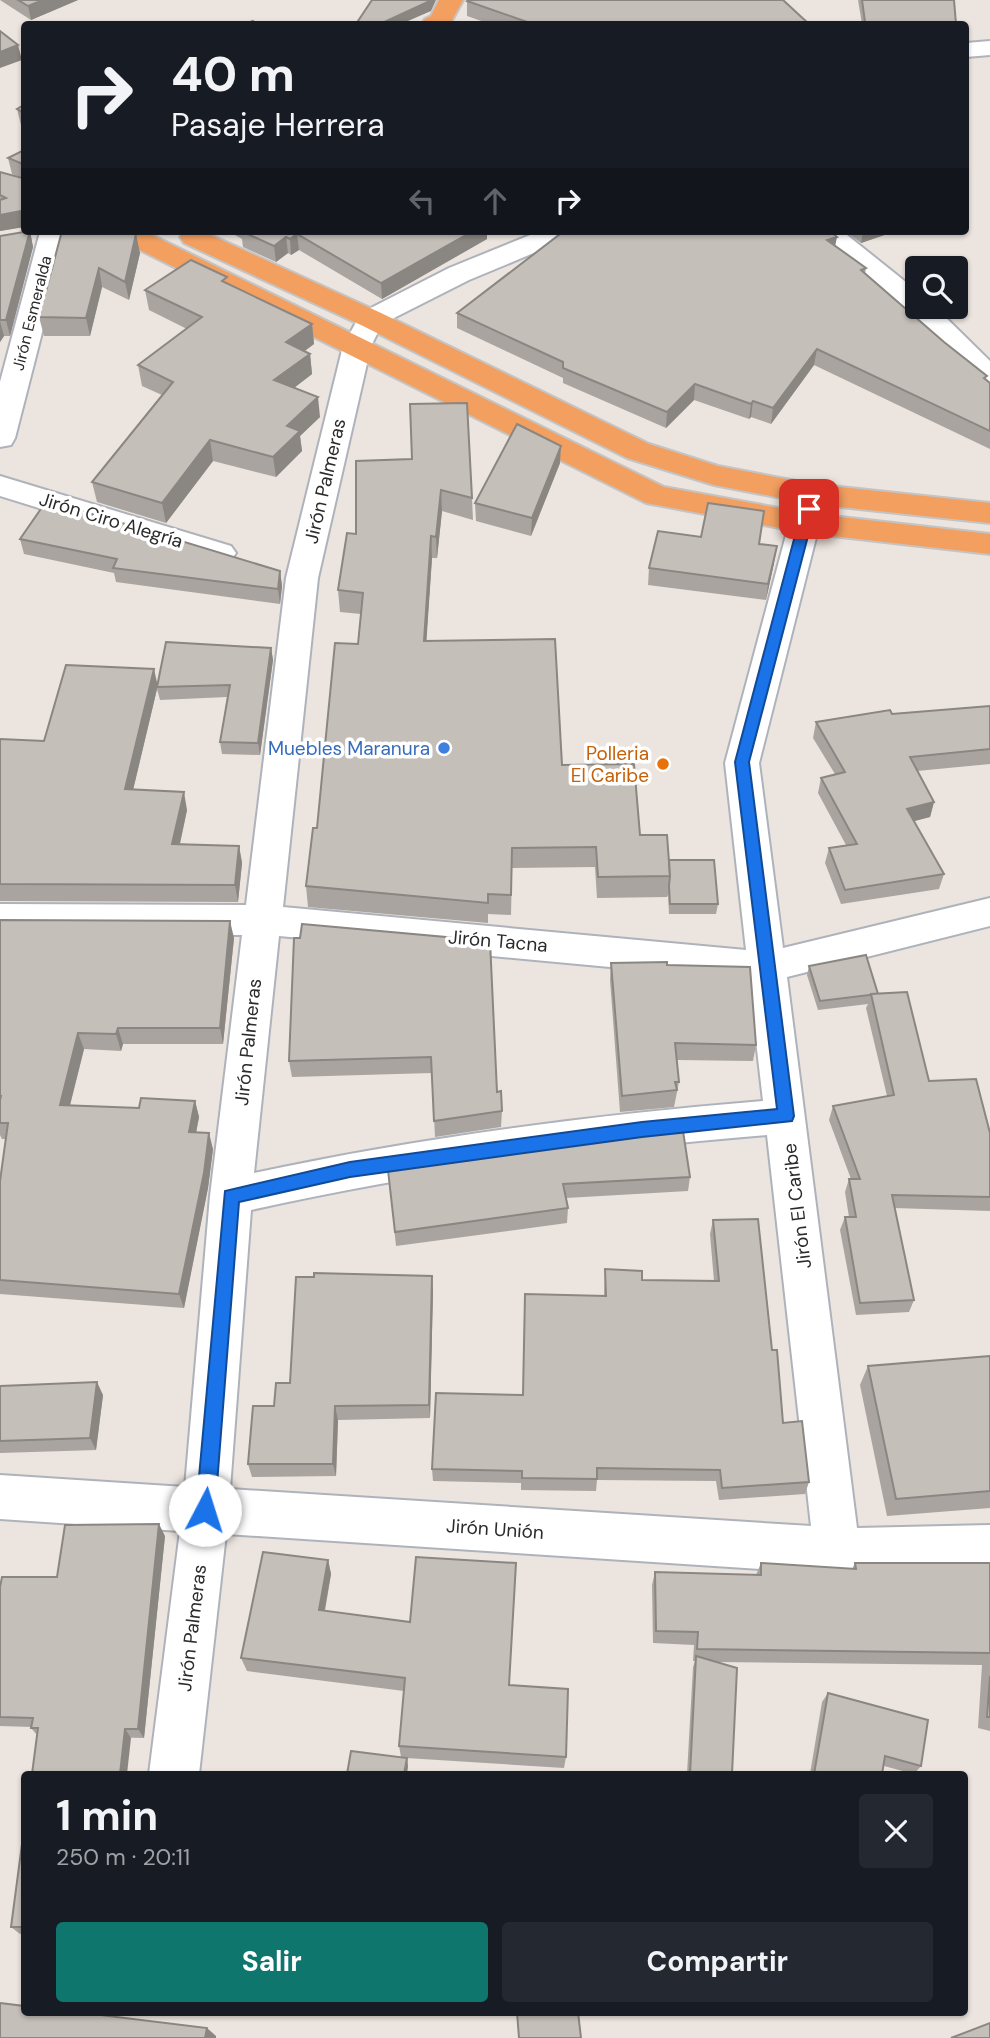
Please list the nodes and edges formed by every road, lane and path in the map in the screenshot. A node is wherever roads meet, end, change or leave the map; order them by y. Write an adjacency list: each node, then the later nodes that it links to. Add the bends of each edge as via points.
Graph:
1 (990, 48): 2 (street)
2 (969, 50)
3 (45, 235): 12 (street, Jirón Esmeralda)
4 (132, 235): 10 (highway)
5 (188, 235): 10 (highway)
6 (553, 235): 10 (street, via 459,274)
7 (831, 235): 8 (street)
8 (905, 295)
9 (931, 319): 11 (street)
10 (364, 333): 14 (highway, via 602,471 657,496); 17 (street, Jirón Palmeras)
11 (990, 377)
12 (0, 438)
13 (0, 486): 17 (street, Jirón Ciro Alegría)
14 (809, 509): 15 (highway); 16 (highway); 21 (street, Jirón El Caribe, via 742,762)
15 (990, 513)
16 (990, 544)
17 (276, 570): 20 (street, Jirón Palmeras)
18 (990, 912): 21 (street, Jirón Tacna)
19 (0, 919): 20 (street, Jirón Tacna)
20 (261, 920): 21 (street, Jirón Tacna); 23 (street, Jirón Palmeras)
21 (768, 967): 22 (street, Jirón El Caribe)
22 (786, 1116): 23 (street, via 653,1128 376,1166); 27 (street, Jirón El Caribe)
23 (231, 1196): 25 (street, Jirón Palmeras)
24 (0, 1497): 25 (street, Jirón Unión)
25 (205, 1510): 27 (street, Jirón Unión); 28 (street, Jirón Palmeras)
26 (990, 1548): 27 (street, Jirón Unión)
27 (837, 1551)
28 (174, 1771)

